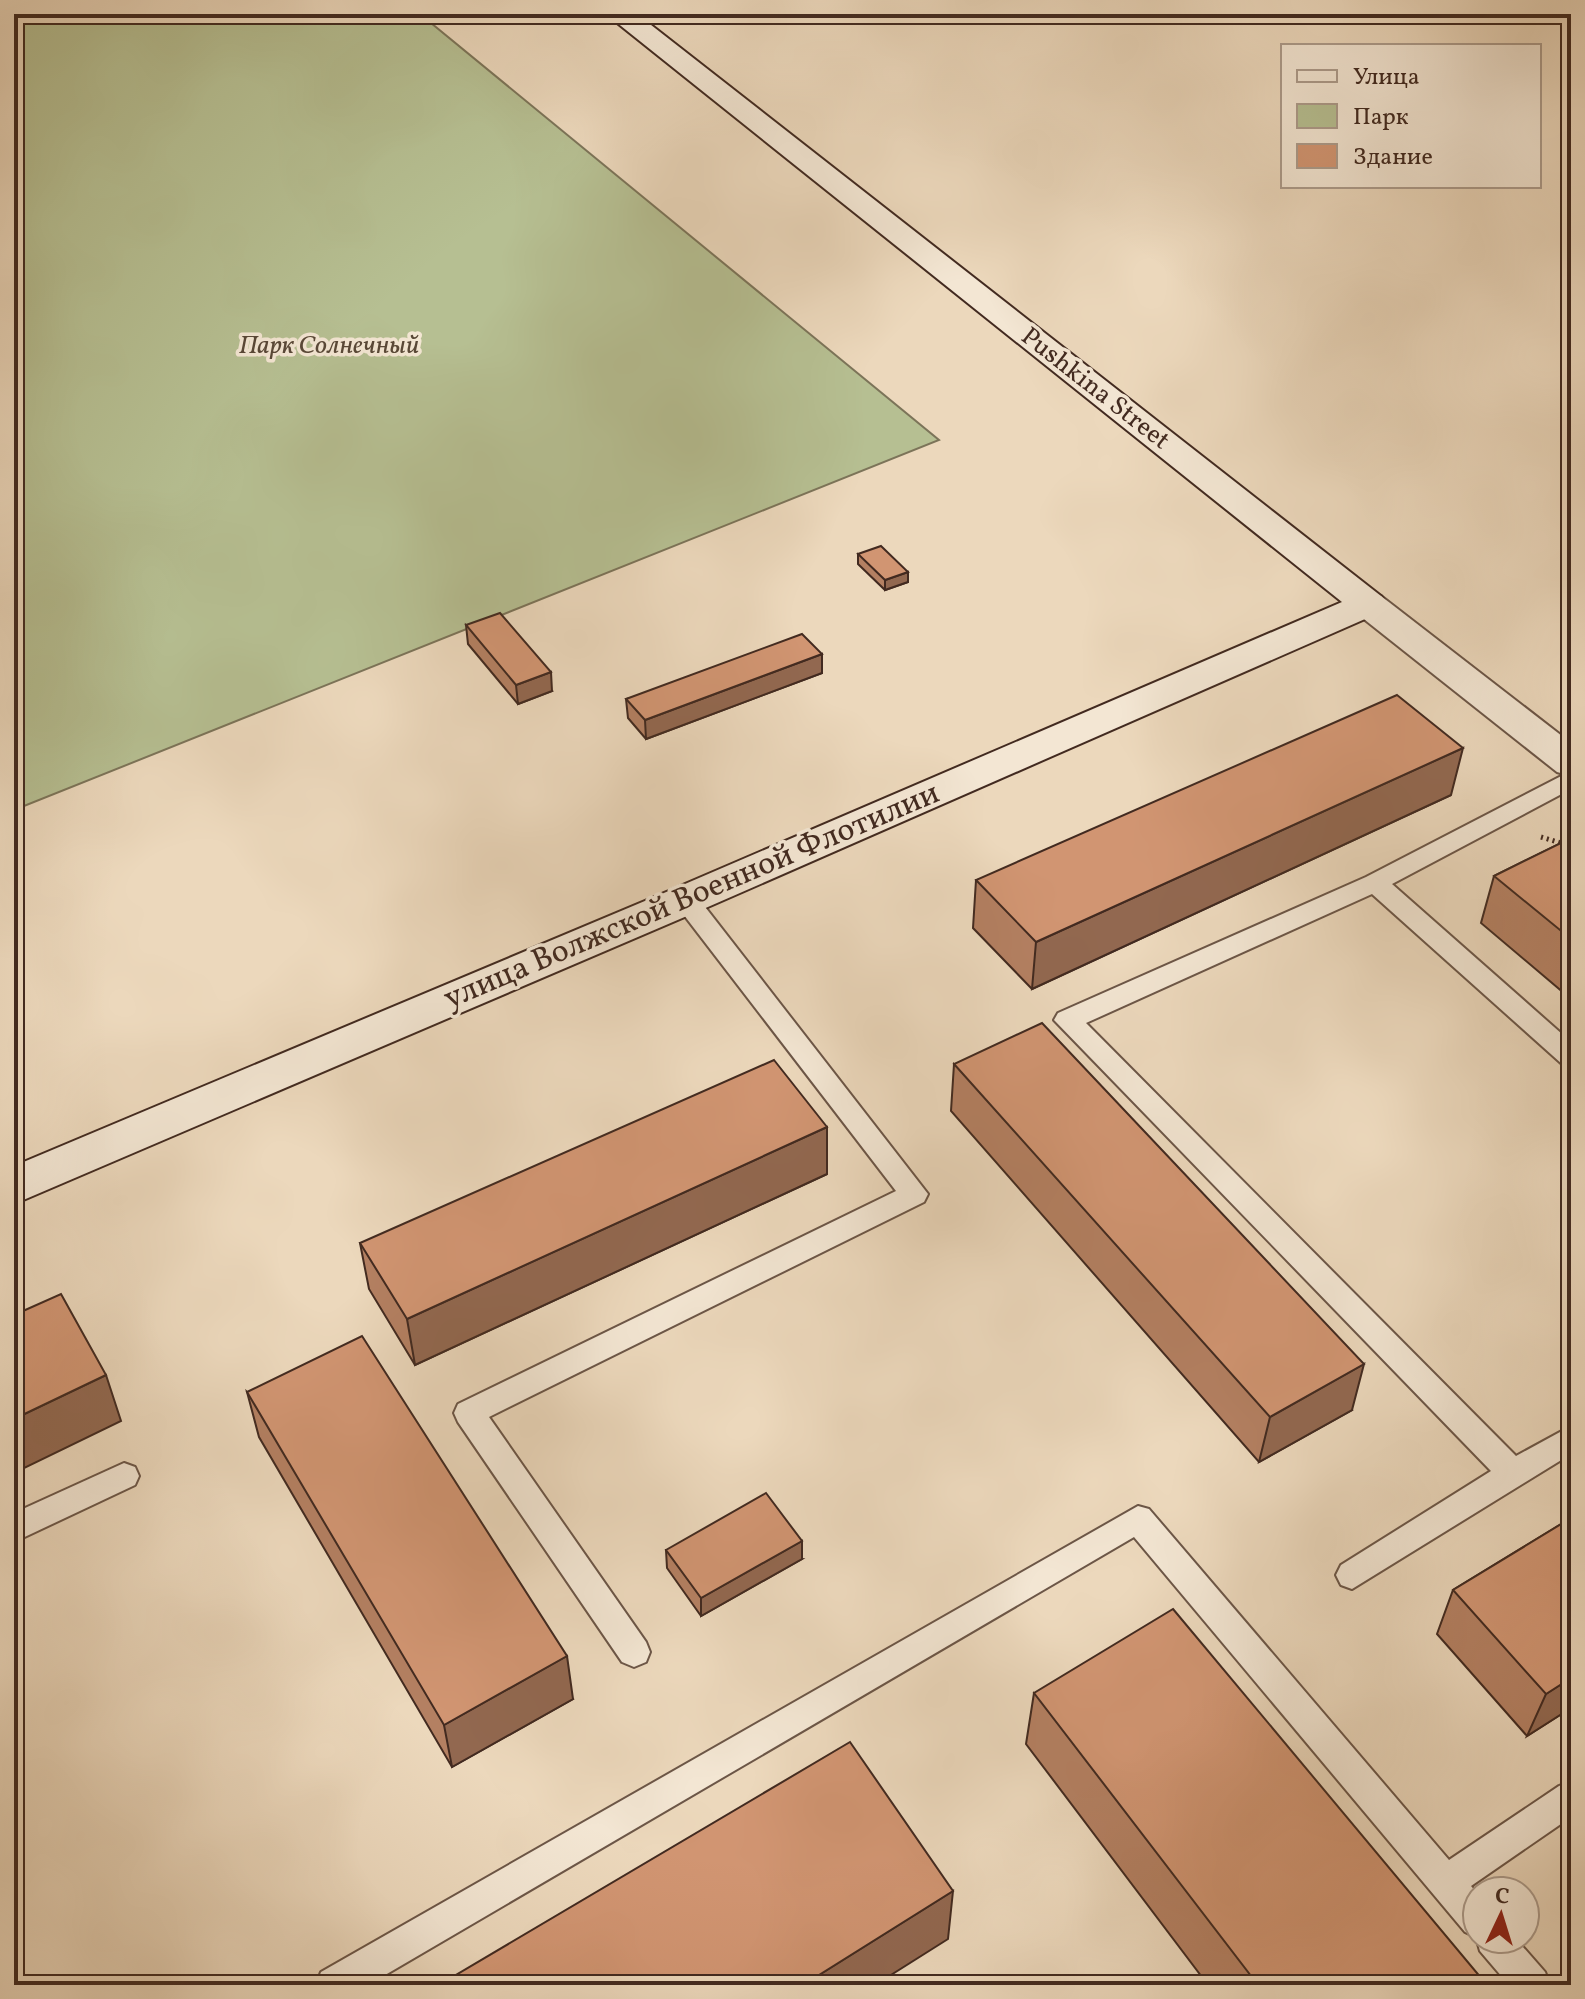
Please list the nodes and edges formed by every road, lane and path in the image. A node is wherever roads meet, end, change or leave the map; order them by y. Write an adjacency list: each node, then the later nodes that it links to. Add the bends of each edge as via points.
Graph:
1 (620, 14): 2 (street, Pushkina Street)
2 (1368, 604): 3 (street, Pushkina Street); 6 (street, улица Волжской Военной Флотилии)
3 (1571, 763)
4 (1571, 779): 5 (lane)
5 (1375, 883): 7 (lane); 10 (lane, via 1067,1020)
6 (686, 900): 8 (street, улица Волжской Военной Флотилии); 14 (lane, via 914,1194 469,1413)
7 (1571, 1057)
8 (14, 1186)
9 (1571, 1439): 10 (lane)
10 (1513, 1473): 13 (lane)
11 (124, 1476): 12 (lane)
12 (14, 1528)
13 (1352, 1575)
14 (634, 1652)
15 (1571, 1797): 16 (lane)
16 (1446, 1883): 17 (lane); 19 (lane, via 1138,1519)
17 (1461, 1901)
18 (1507, 1955): 20 (lane)
19 (334, 1985)
20 (1532, 1985)

